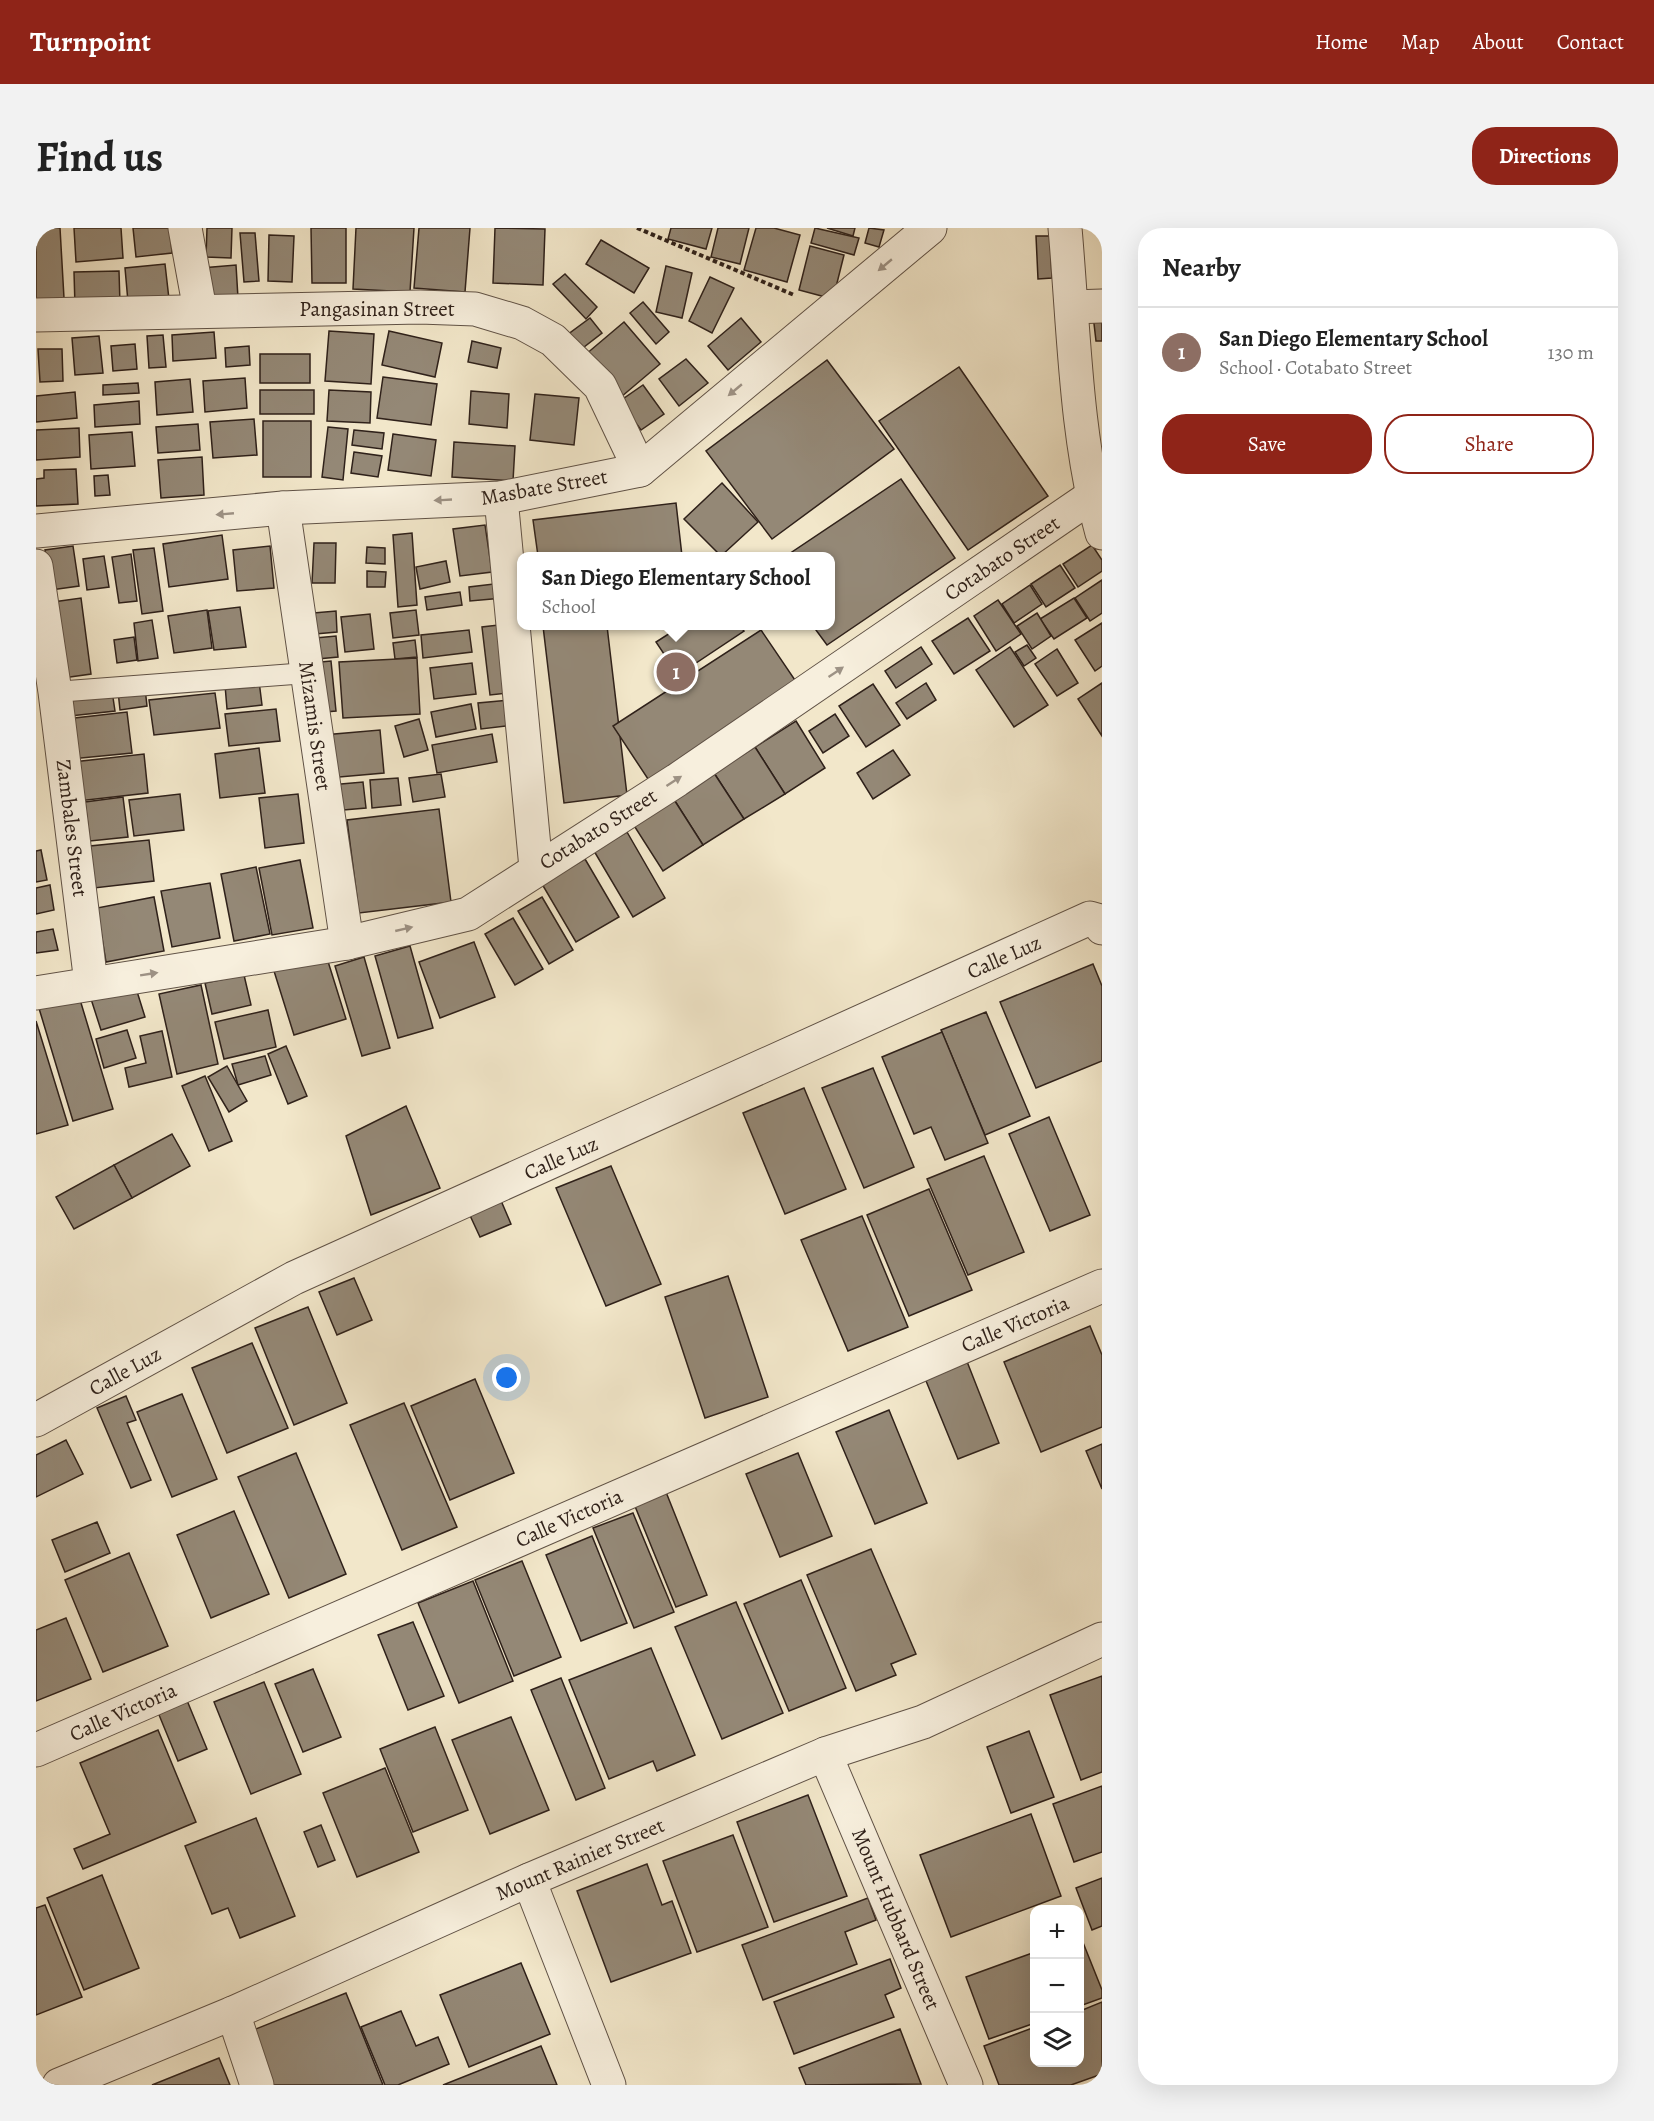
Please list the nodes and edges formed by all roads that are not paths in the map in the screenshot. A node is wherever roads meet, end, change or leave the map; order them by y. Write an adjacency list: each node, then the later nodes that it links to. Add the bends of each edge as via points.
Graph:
1 (185, 228): 5 (street)
2 (930, 228): 8 (street, Masbate Street, one-way to 8)
3 (1065, 228): 4 (street)
4 (1087, 306): 7 (street)
5 (200, 310): 6 (street, Pangasinan Street); 8 (street, Pangasinan Street, via 475,309 522,323 553,340 600,386)
6 (36, 315)
7 (1089, 375): 9 (street)
8 (640, 470): 10 (street, Masbate Street)
9 (1092, 496): 13 (street); 17 (street, Cotabato Street, one-way to 9, via 677,780)
10 (501, 498): 11 (street, Masbate Street, one-way to 11); 17 (street)
11 (284, 508): 12 (street, Masbate Street, one-way to 12); 15 (street, Mizamis Street)
12 (36, 531)
13 (1102, 533)
14 (36, 566): 16 (street, Zambales Street)
15 (307, 673): 16 (lane); 19 (street, Mizamis Street)
16 (55, 692): 20 (street, Zambales Street)
17 (536, 868): 19 (street, Cotabato Street, one-way to 17, via 468,914)
18 (1099, 924): 23 (street, Calle Luz, via 1090,918 1079,922 294,1278)
19 (347, 943): 20 (street, Cotabato Street, one-way to 19)
20 (91, 983): 21 (street, Cotabato Street)
21 (36, 993)
22 (1102, 1286): 25 (street, Calle Victoria)
23 (36, 1420)
24 (1102, 1639): 26 (street, Mount Rainier Street, via 923,1722)
25 (36, 1750)
26 (825, 1754): 27 (street, Mount Rainier Street); 32 (street, Mount Hubbard Street)
27 (529, 1880): 28 (street, Mount Rainier Street); 31 (street)
28 (232, 2013): 29 (street, Mount Rainier Street); 30 (street)
29 (59, 2085)
30 (257, 2085)
31 (609, 2085)
32 (966, 2085)

